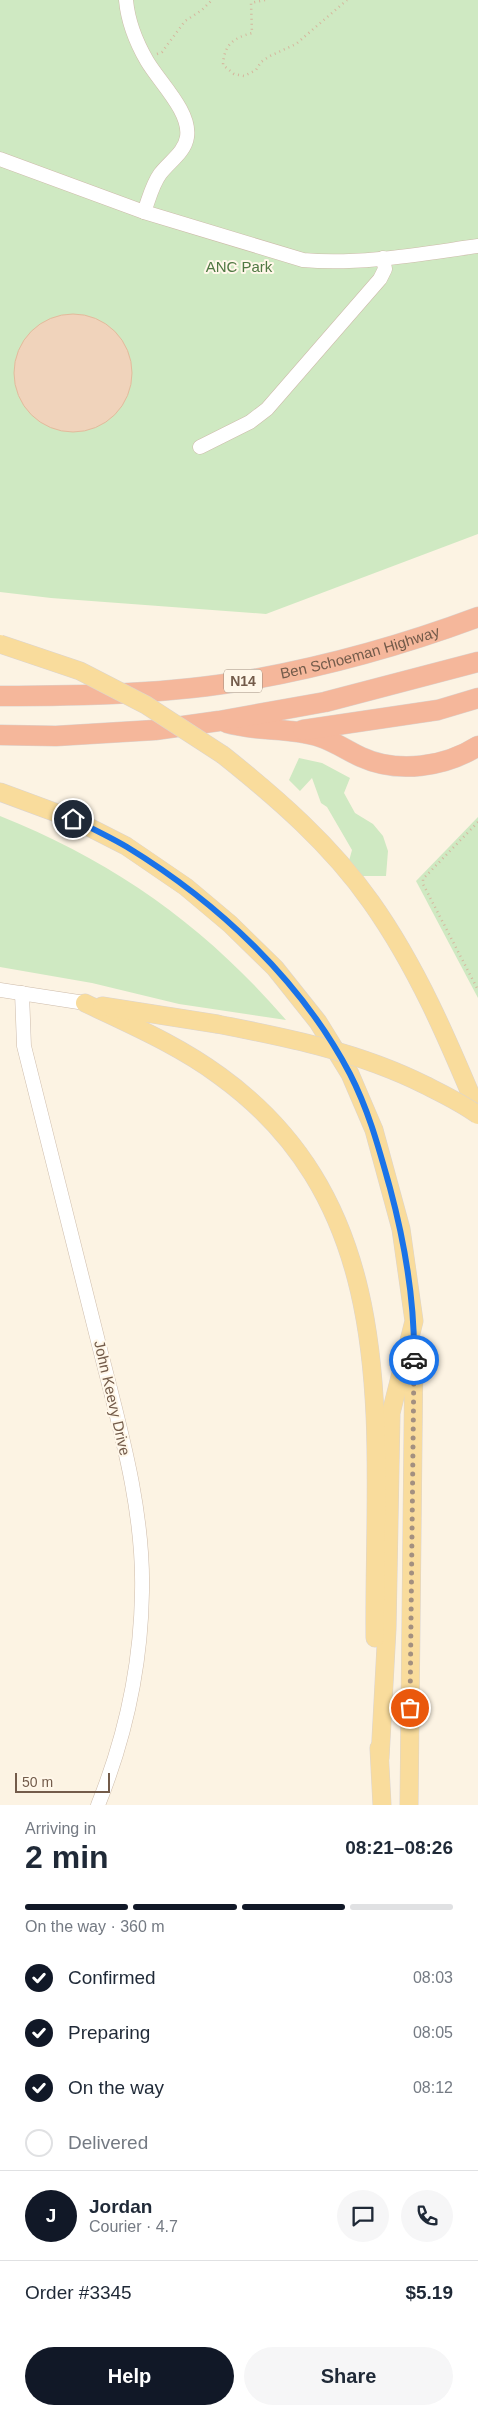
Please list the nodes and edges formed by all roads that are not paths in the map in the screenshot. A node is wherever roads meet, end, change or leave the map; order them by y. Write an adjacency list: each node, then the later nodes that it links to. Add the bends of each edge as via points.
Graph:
1 (126, 0): 3 (street, via 129,20 146,60 186,116 188,136 186,144 156,181)
2 (0, 159): 3 (street)
3 (144, 212): 5 (street, via 303,260)
4 (478, 246): 5 (street)
5 (383, 258): 6 (street, via 385,269 380,279 267,409 250,422)
6 (200, 447)
7 (478, 617): 10 (highway, Ben Schoeman Highway / N14, via 382,650 247,680 149,691)
8 (0, 644): 20 (main road, bridge, via 80,671 146,705 223,755 270,793 323,845 371,902 414,972 450,1044)
9 (478, 662): 12 (highway, N14, via 325,702)
10 (0, 696)
11 (478, 698): 13 (highway, via 438,710)
12 (219, 721): 13 (highway, via 243,728); 14 (highway, N14, via 155,730 56,736)
13 (293, 731): 15 (highway, via 321,737 362,758 392,765 418,767 438,764)
14 (0, 735)
15 (478, 746)
16 (0, 792): 21 (main road, via 73,819 126,846 186,887 275,968 318,1022 350,1074 374,1130 401,1229)
17 (0, 990): 18 (street)
18 (22, 993): 19 (street); 23 (street, John Keevy Drive, via 24,1046 111,1391 137,1525 142,1591 132,1686 122,1735)
19 (84, 1003): 20 (main road, bridge, via 310,1042 396,1071); 22 (main road, via 174,1046 221,1077 283,1133 335,1214 364,1304 372,1366 376,1445 376,1710)
20 (478, 1114)
21 (414, 1321): 22 (main road, via 391,1413 387,1628); 25 (main road)
22 (380, 1758): 24 (main road)
23 (98, 1805)
24 (382, 1805)
25 (409, 1805)

